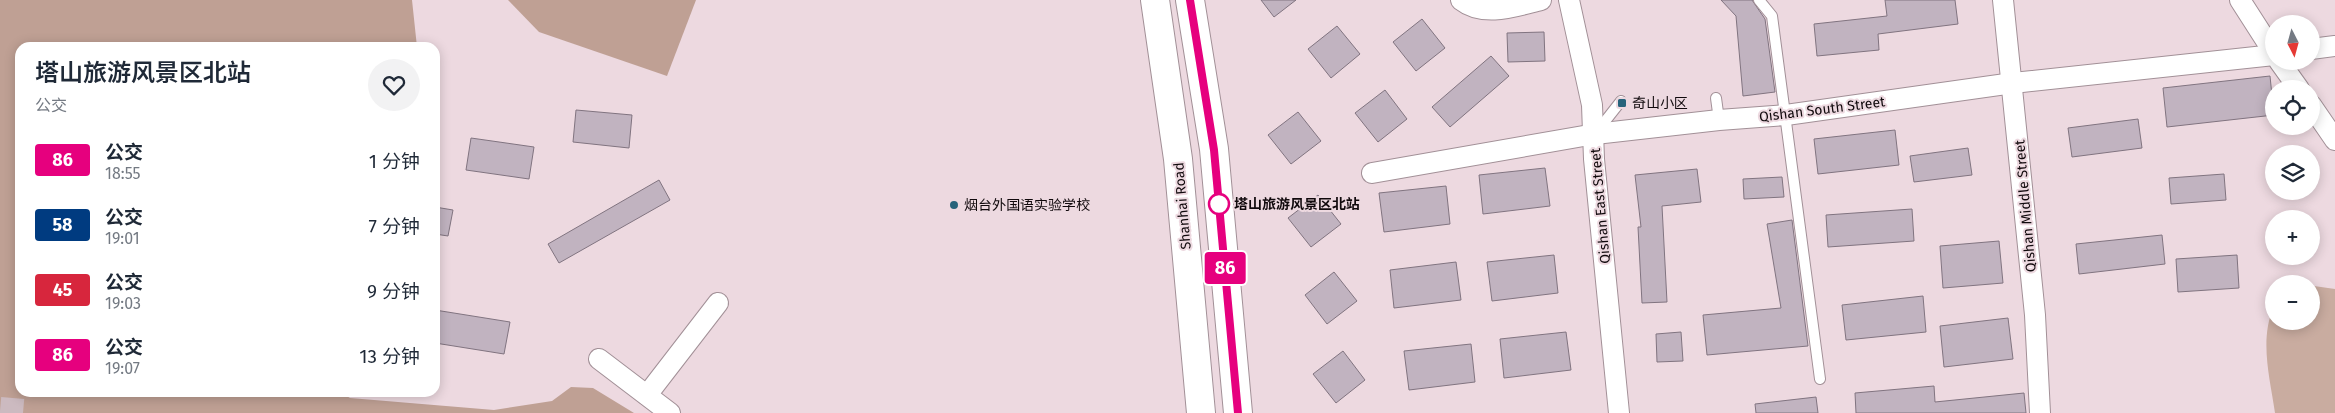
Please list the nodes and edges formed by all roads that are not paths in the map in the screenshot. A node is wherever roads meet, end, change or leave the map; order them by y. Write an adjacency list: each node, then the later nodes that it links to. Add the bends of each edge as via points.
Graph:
1 (1155, 0): 27 (main road, Shanhai Road, via 1178,159)
2 (1190, 0): 28 (main road, via 1214,150)
3 (1461, 0): 4 (street, via 1493,11)
4 (1541, 0)
5 (1569, 0): 19 (street, Qishan East Street, via 1592,104)
6 (1759, 0): 16 (lane, via 1772,16)
7 (2003, 0): 13 (street, Qishan Middle Street)
8 (2240, 0): 9 (street)
9 (2265, 40)
10 (2335, 46): 11 (street)
11 (2320, 48)
12 (2265, 55): 13 (street, Qishan South Street)
13 (2013, 83): 16 (street, Qishan South Street); 30 (street, Qishan Middle Street, via 2035,315)
14 (1716, 98): 18 (lane)
15 (1620, 101): 19 (lane)
16 (1786, 116): 18 (street, Qishan South Street); 24 (lane)
17 (2320, 119): 20 (street)
18 (1720, 120): 19 (street, Qishan South Street)
19 (1595, 134): 21 (street, Qishan South Street); 29 (street, Qishan East Street, via 1594,159)
20 (2335, 140)
21 (1372, 173)
22 (718, 303): 25 (street)
23 (599, 359): 25 (street)
24 (1820, 379)
25 (647, 395): 26 (street)
26 (670, 413)
27 (1201, 413)
28 (1238, 413)
29 (1619, 413)
30 (2040, 413)

